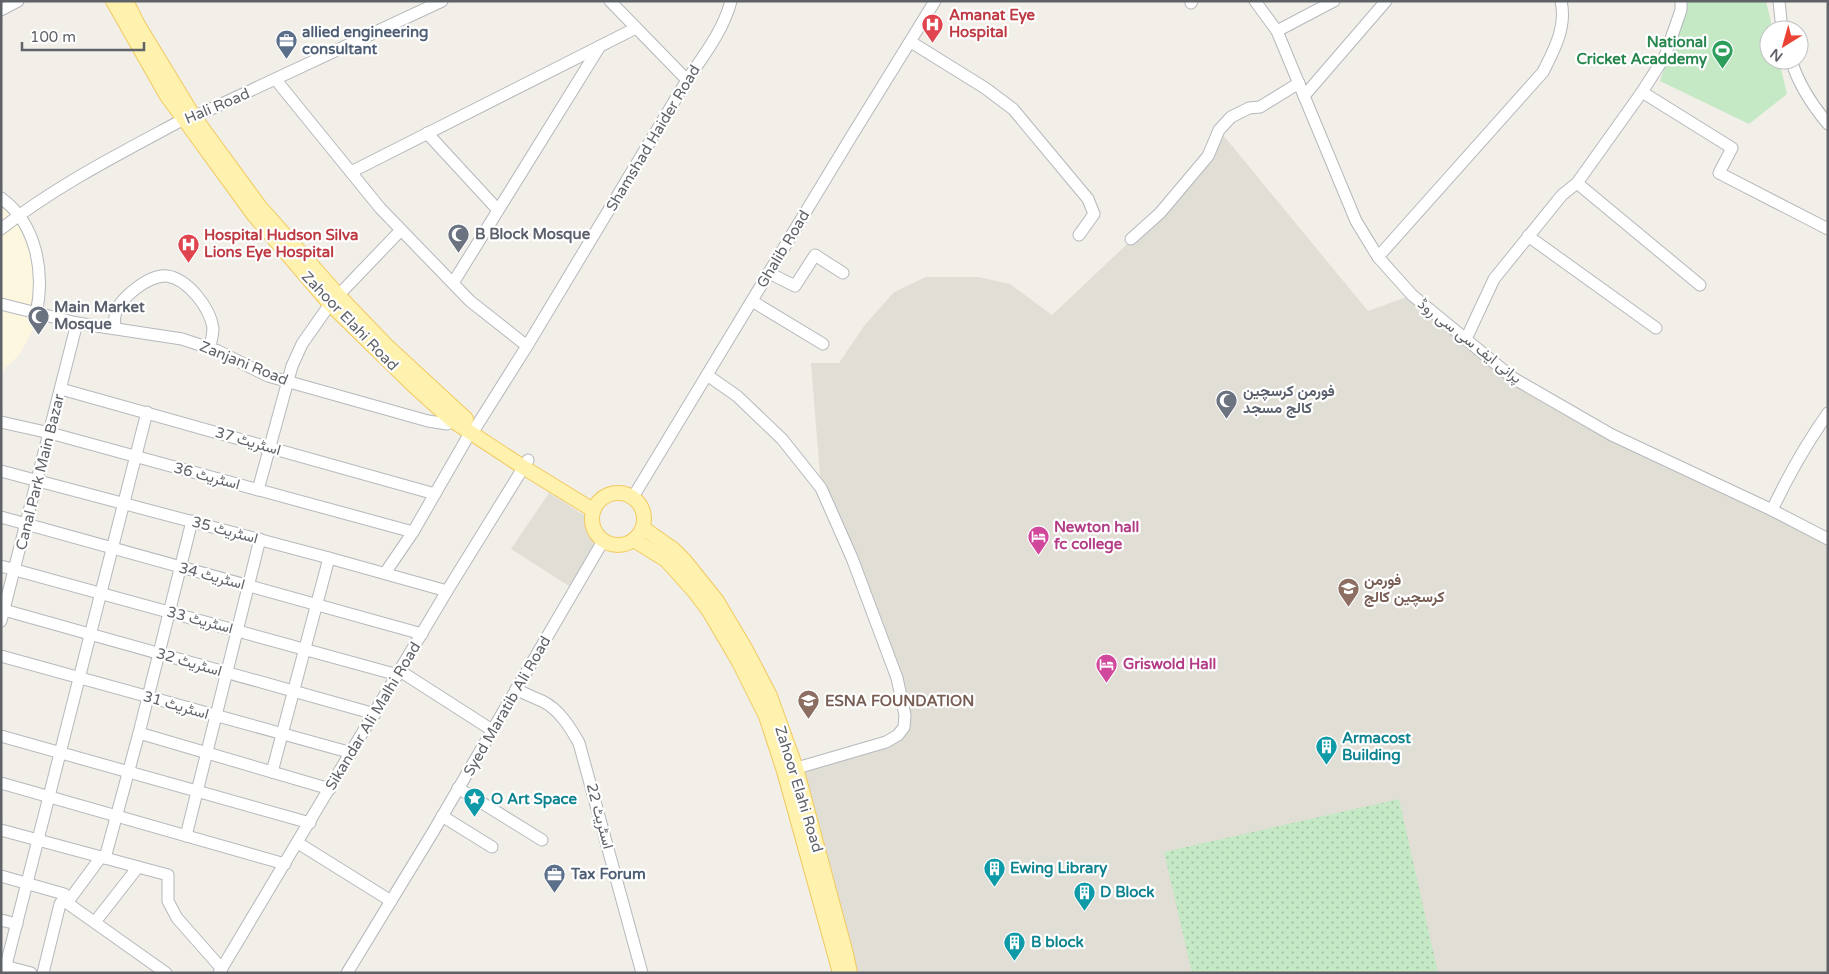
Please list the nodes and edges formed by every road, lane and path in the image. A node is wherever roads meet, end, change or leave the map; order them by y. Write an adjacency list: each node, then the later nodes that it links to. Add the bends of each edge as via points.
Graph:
1 (18, 1): 14 (street)
2 (113, 1): 26 (main road, Zahoor Elahi Road, via 168,96)
3 (126, 1): 26 (main road, Zahoor Elahi Road)
4 (442, 1): 21 (street, Hali Road)
5 (610, 1): 16 (street)
6 (731, 1): 22 (street, Shamshad Haider Road, via 723,25)
7 (935, 1): 18 (street, Ghalib Road)
8 (1255, 1): 17 (street, پرانی ایف سی سی روڈ)
9 (1334, 1): 17 (street)
10 (1386, 1): 25 (street)
11 (1561, 1): 40 (street, via 1564,13 1557,43 1543,72)
12 (1681, 1): 24 (street, via 1681,10 1665,56)
13 (1779, 1): 15 (street)
14 (1, 10)
15 (1781, 20)
16 (636, 28): 19 (street); 22 (street)
17 (1277, 31): 23 (street, پرانی ایف سی سی روڈ)
18 (911, 42): 37 (street, via 1013,109 1088,199 1094,214); 41 (street, Ghalib Road)
19 (600, 46): 28 (street); 32 (street)
20 (1795, 70): 27 (street, via 1804,90)
21 (276, 80): 26 (street, Hali Road); 29 (street)
22 (687, 80): 54 (street, Shamshad Haider Road)
23 (1299, 83): 25 (street, پرانی ایف سی سی روڈ); 39 (street, via 1260,106 1230,117 1218,130 1208,156 1160,213)
24 (1642, 92): 30 (street); 35 (street, via 1732,148 1719,173)
25 (1304, 96): 40 (street, پرانی ایف سی سی روڈ, via 1356,221)
26 (189, 118): 33 (street, Hali Road, via 98,165); 45 (main road, Zahoor Elahi Road)
27 (1828, 124)
28 (427, 133): 29 (street); 32 (street)
29 (351, 172): 36 (street)
30 (1577, 183): 38 (street, via 1562,195); 44 (street)
31 (1, 198): 33 (street)
32 (498, 210): 43 (street)
33 (20, 215): 34 (street, Hali Road); 48 (street, via 37,254 40,289)
34 (1, 229)
35 (1828, 229)
36 (402, 230): 43 (street); 45 (street)
37 (1079, 235)
38 (1528, 236): 51 (street); 52 (street, via 1494,279)
39 (1131, 240)
40 (1378, 258): 52 (street, پرانی ایف سی سی روڈ, via 1412,295)
41 (769, 273): 42 (street, via 795,286 815,255); 46 (street, Ghalib Road)
42 (843, 273)
43 (453, 283): 54 (street)
44 (1700, 285)
45 (334, 300): 57 (street, via 302,344); 61 (main road, Zahoor Elahi Road, via 414,386); 63 (main road, Zahoor Elahi Road)
46 (752, 301): 53 (street); 56 (street, Ghalib Road)
47 (1, 304): 48 (street, Zanjani Road)
48 (36, 314): 49 (street, Zanjani Road)
49 (77, 322): 50 (street, Zanjani Road); 58 (street, Canal Park Main Bazar)
50 (115, 328): 55 (street, Zanjani Road); 55 (street, via 114,315 123,300 149,280 165,276 178,279 201,302 213,330)
51 (1656, 328)
52 (1466, 339): 75 (street, پرانی ایف سی سی روڈ, via 1513,378 1612,435)
53 (823, 344)
54 (527, 346): 63 (street, Shamshad Haider Road)
55 (210, 347): 57 (street, Zanjani Road, via 257,372)
56 (706, 375): 72 (street, Ghalib Road); 118 (street, via 737,396 782,439 821,488 852,558 897,678 905,715 904,727 886,742)
57 (288, 382): 61 (street, Zanjani Road, via 440,424); 65 (street)
58 (61, 388): 59 (street, اسٹریٹ 37); 64 (street, Canal Park Main Bazar)
59 (146, 412): 65 (street, اسٹریٹ 37); 66 (street)
60 (1828, 413): 75 (street, via 1806,445)
61 (453, 421): 63 (main road, Zahoor Elahi Road)
62 (1, 422): 64 (street, اسٹریٹ 36)
63 (473, 430): 67 (main road, Zahoor Elahi Road); 71 (street, Shamshad Haider Road)
64 (50, 433): 66 (street, اسٹریٹ 36); 69 (street, Canal Park Main Bazar)
65 (271, 447): 70 (street); 71 (street, اسٹریٹ 37)
66 (136, 456): 70 (street, اسٹریٹ 36); 73 (street)
67 (526, 464): 74 (main road, Zahoor Elahi Road); 92 (street, Sikandar Ali Malhi Road)
68 (1, 471): 69 (street, اسٹریٹ 35)
69 (37, 481): 73 (street, اسٹریٹ 35); 78 (street, Canal Park Main Bazar)
70 (258, 490): 80 (street, اسٹریٹ 36)
71 (435, 494): 80 (street, Shamshad Haider Road)
72 (633, 497): 74 (main road, via 610,494); 79 (main road, via 643,511)
73 (123, 504): 77 (street, اسٹریٹ 35); 85 (street)
74 (595, 506): 84 (main road, via 593,527)
75 (1772, 510): 82 (street, پرانی ایف سی سی روڈ)
76 (1, 518): 78 (street, اسٹریٹ 34)
77 (192, 521): 81 (street, اسٹریٹ 35); 88 (street)
78 (26, 524): 85 (street, اسٹریٹ 34); 89 (street, Canal Park Main Bazar)
79 (643, 528): 83 (main road); 118 (main road, Zahoor Elahi Road, via 673,549 717,601 770,696)
80 (413, 532): 90 (street, Shamshad Haider Road)
81 (260, 539): 86 (street, اسٹریٹ 35); 91 (street)
82 (1828, 539)
83 (634, 540): 84 (main road, via 619,545); 118 (main road, Zahoor Elahi Road, via 666,560 709,611 739,662)
84 (603, 541): 106 (street, Syed Maratib Ali Road)
85 (112, 548): 88 (street, اسٹریٹ 34); 93 (street)
86 (329, 558): 90 (street, اسٹریٹ 35); 94 (street)
87 (1, 566): 89 (street, اسٹریٹ 33)
88 (180, 567): 91 (street, اسٹریٹ 34); 95 (street)
89 (14, 569): 93 (street, اسٹریٹ 33); 96 (street, Canal Park Main Bazar)
90 (385, 573): 92 (street, اسٹریٹ 35)
91 (249, 586): 94 (street, اسٹریٹ 34); 97 (street)
92 (447, 591): 99 (street, Sikandar Ali Malhi Road)
93 (101, 593): 95 (street, اسٹریٹ 33); 98 (street)
94 (317, 605): 99 (street, اسٹریٹ 34); 100 (street)
95 (169, 612): 97 (street, اسٹریٹ 33); 101 (street)
96 (3, 615): 98 (street, اسٹریٹ 32)
97 (238, 631): 100 (street, اسٹریٹ 33); 103 (street)
98 (90, 634): 101 (street, اسٹریٹ 32); 105 (street)
99 (422, 634): 104 (street, Sikandar Ali Malhi Road)
100 (305, 649): 104 (street, اسٹریٹ 33); 107 (street)
101 (159, 653): 103 (street, اسٹریٹ 32); 108 (street)
102 (1, 656): 105 (street, اسٹریٹ 31)
103 (227, 673): 107 (street, اسٹریٹ 32); 110 (street)
104 (399, 673): 109 (street, Sikandar Ali Malhi Road); 111 (street, اسٹریٹ 33)
105 (79, 678): 108 (street, اسٹریٹ 31); 115 (street)
106 (516, 689): 111 (street, Syed Maratib Ali Road); 151 (street, اسٹریٹ 22, via 558,712 579,743)
107 (294, 691): 109 (street, اسٹریٹ 32); 113 (street)
108 (148, 697): 110 (street, اسٹریٹ 31); 112 (street)
109 (375, 714): 117 (street, Sikandar Ali Malhi Road)
110 (216, 716): 113 (street, اسٹریٹ 31); 116 (street)
111 (492, 730): 122 (street, Syed Maratib Ali Road)
112 (139, 733): 116 (street); 119 (street)
113 (282, 734): 117 (street, اسٹریٹ 31); 120 (street)
114 (1, 736): 115 (street)
115 (60, 753): 119 (street); 125 (street)
116 (207, 753): 120 (street); 124 (street)
117 (352, 754): 123 (street, Sikandar Ali Malhi Road)
118 (790, 770): 152 (main road, Zahoor Elahi Road); 153 (main road, Zahoor Elahi Road)
119 (129, 772): 124 (street); 126 (street)
120 (272, 772): 123 (street)
121 (1, 783): 125 (street)
122 (458, 788): 127 (street, Syed Maratib Ali Road); 132 (street)
123 (330, 789): 128 (street, Sikandar Ali Malhi Road)
124 (197, 791): 128 (street); 130 (street)
125 (49, 797): 126 (street); 131 (street)
126 (116, 816): 130 (street); 135 (street)
127 (442, 816): 134 (street); 141 (street, Syed Maratib Ali Road)
128 (310, 823): 133 (street, Sikandar Ali Malhi Road)
129 (1, 830): 131 (street)
130 (186, 836): 136 (street)
131 (38, 840): 135 (street); 139 (street)
132 (542, 840)
133 (298, 842): 136 (street, Sikandar Ali Malhi Road); 141 (street)
134 (492, 847)
135 (103, 857): 137 (street); 140 (street)
136 (285, 864): 146 (street, Sikandar Ali Malhi Road)
137 (138, 866): 143 (street); 146 (street, via 168,875 168,901 177,918)
138 (1, 876): 139 (street)
139 (27, 883): 140 (street, via 64,894); 144 (street)
140 (65, 901): 143 (street); 148 (street, via 60,904)
141 (391, 901): 150 (street, Syed Maratib Ali Road)
142 (1, 920): 144 (street)
143 (95, 922): 149 (street)
144 (16, 924): 145 (street)
145 (4, 968): 147 (street)
146 (221, 971)
147 (31, 973)
148 (43, 973)
149 (166, 973)
150 (348, 973)
151 (642, 973)
152 (840, 973)
153 (850, 973)

